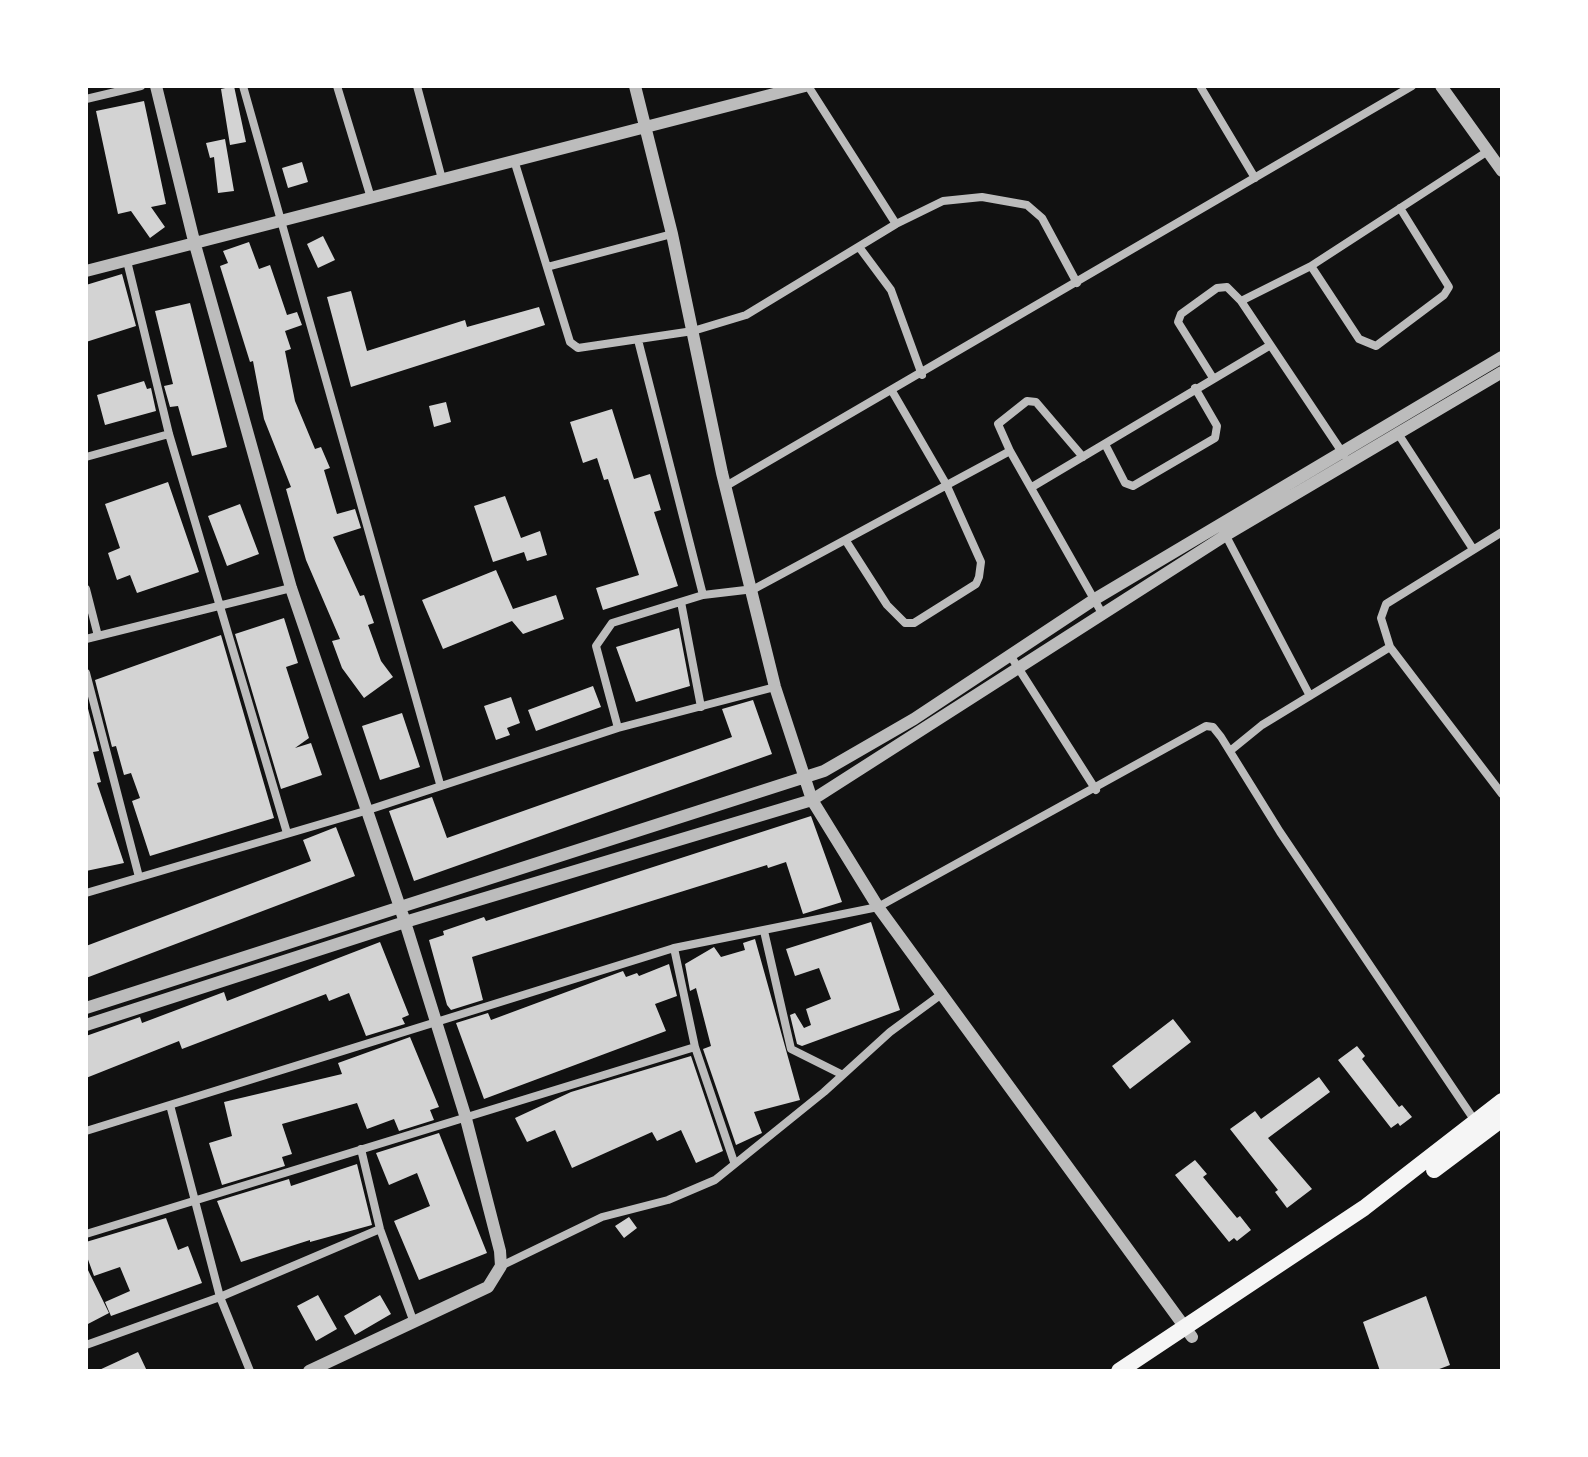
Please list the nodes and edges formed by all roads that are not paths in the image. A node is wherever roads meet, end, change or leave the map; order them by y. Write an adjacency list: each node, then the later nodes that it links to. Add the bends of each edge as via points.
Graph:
1 (141, 86): 11 (street)
2 (156, 86): 23 (street)
3 (243, 86): 20 (street)
4 (337, 86): 18 (street)
5 (417, 86): 17 (street)
6 (635, 86): 12 (street)
7 (806, 86): 12 (street); 21 (street)
8 (1200, 86): 16 (street)
9 (1412, 86): 16 (street)
10 (1441, 86): 13 (street)
11 (86, 99)
12 (647, 128): 14 (street); 22 (street)
13 (1488, 151): 15 (street); 19 (street)
14 (514, 160): 17 (street); 27 (street)
15 (1502, 171)
16 (1255, 178): 29 (street)
17 (442, 179): 18 (street)
18 (371, 198): 20 (street)
19 (1400, 208): 26 (street); 26 (street, via 1449,287 1376,346 1359,339)
20 (279, 220): 23 (street); 74 (street)
21 (896, 224): 24 (street); 29 (street, via 943,201 982,197 1027,205 1042,218)
22 (672, 234): 27 (street); 31 (street)
23 (194, 241): 25 (street); 54 (street)
24 (859, 247): 31 (street, via 746,315); 36 (street, via 891,290)
25 (127, 261): 28 (street); 41 (street)
26 (1311, 266): 30 (street)
27 (547, 267): 32 (street, via 570,342 589,348)
28 (86, 271)
29 (1077, 283): 36 (street)
30 (1241, 301): 33 (street); 37 (street, via 1230,289 1217,288 1178,317 1179,327)
31 (693, 331): 32 (street); 48 (street)
32 (638, 340): 57 (street)
33 (1269, 346): 37 (street); 46 (street)
34 (1502, 357): 40 (street)
35 (1502, 372): 40 (street)
36 (922, 375): 39 (street)
37 (1213, 378): 38 (street)
38 (1195, 388): 42 (street); 42 (street, via 1217,426 1215,438 1133,486 1125,483)
39 (892, 391): 47 (street); 48 (street)
40 (1395, 428): 46 (street); 53 (street)
41 (169, 434): 44 (street); 60 (street)
42 (1106, 446): 45 (street)
43 (1010, 451): 45 (street, via 999,421 1031,400 1043,407); 47 (street); 49 (street)
44 (86, 457)
45 (1083, 457): 49 (street)
46 (1345, 458): 50 (street)
47 (946, 484): 52 (street); 52 (street, via 981,562 979,577 914,623 898,619)
48 (726, 486): 56 (street)
49 (1032, 487): 58 (street)
50 (1223, 530): 58 (street); 61 (street); 69 (street)
51 (1502, 532): 53 (street)
52 (846, 541): 56 (street)
53 (1473, 549): 64 (street, via 1383,608)
54 (291, 588): 60 (street); 78 (street)
55 (86, 589): 62 (street)
56 (754, 589): 57 (street); 68 (street)
57 (703, 595): 59 (street)
58 (1095, 599): 61 (street); 65 (street)
59 (681, 602): 70 (street); 71 (street, via 612,623 599,638 596,646)
60 (219, 604): 62 (street); 79 (street)
61 (1103, 615): 66 (street)
62 (98, 636): 63 (street)
63 (86, 639)
64 (1390, 647): 69 (street); 76 (street)
65 (1010, 655): 66 (street); 73 (street, via 914,719)
66 (1019, 670): 75 (street); 77 (street)
67 (86, 673): 80 (street)
68 (775, 687): 70 (street); 73 (street)
69 (1310, 696): 72 (street)
70 (701, 707): 71 (street)
71 (618, 728): 74 (street)
72 (1230, 751): 75 (street, via 1215,728 1203,727); 97 (street)
73 (804, 780): 77 (street); 83 (street)
74 (440, 784): 78 (street)
75 (1096, 790): 82 (street)
76 (1502, 794)
77 (812, 800): 82 (street); 84 (street)
78 (365, 811): 79 (street); 83 (street)
79 (287, 833): 80 (street)
80 (139, 877): 81 (street)
81 (86, 893)
82 (878, 907): 85 (street); 87 (street)
83 (400, 908): 84 (street); 88 (street)
84 (405, 922): 89 (street); 90 (street)
85 (764, 931): 86 (street); 92 (street, via 791,1049)
86 (674, 948): 89 (street); 91 (street)
87 (944, 992): 92 (street); 107 (street)
88 (86, 1008)
89 (436, 1024): 94 (street); 95 (street)
90 (86, 1025)
91 (695, 1047): 95 (street); 100 (street)
92 (841, 1074): 100 (street)
93 (1502, 1101): 97 (main road)
94 (170, 1105): 98 (street); 101 (street)
95 (465, 1115): 99 (street); 104 (street)
96 (1502, 1119): 97 (main road)
97 (1480, 1128): 107 (main road, via 1381,1209)
98 (86, 1131)
99 (361, 1149): 101 (street); 102 (street)
100 (734, 1162): 104 (street, via 701,1188 602,1217)
101 (193, 1200): 103 (street); 105 (street)
102 (380, 1229): 105 (street); 106 (street)
103 (86, 1234)
104 (501, 1266): 106 (street, via 488,1287)
105 (220, 1297): 108 (street); 109 (street)
106 (413, 1320): 110 (street)
107 (1189, 1333): 111 (main road); 112 (main road)
108 (86, 1345)
109 (250, 1371)
110 (309, 1371)
111 (1119, 1371)
112 (1138, 1371)

